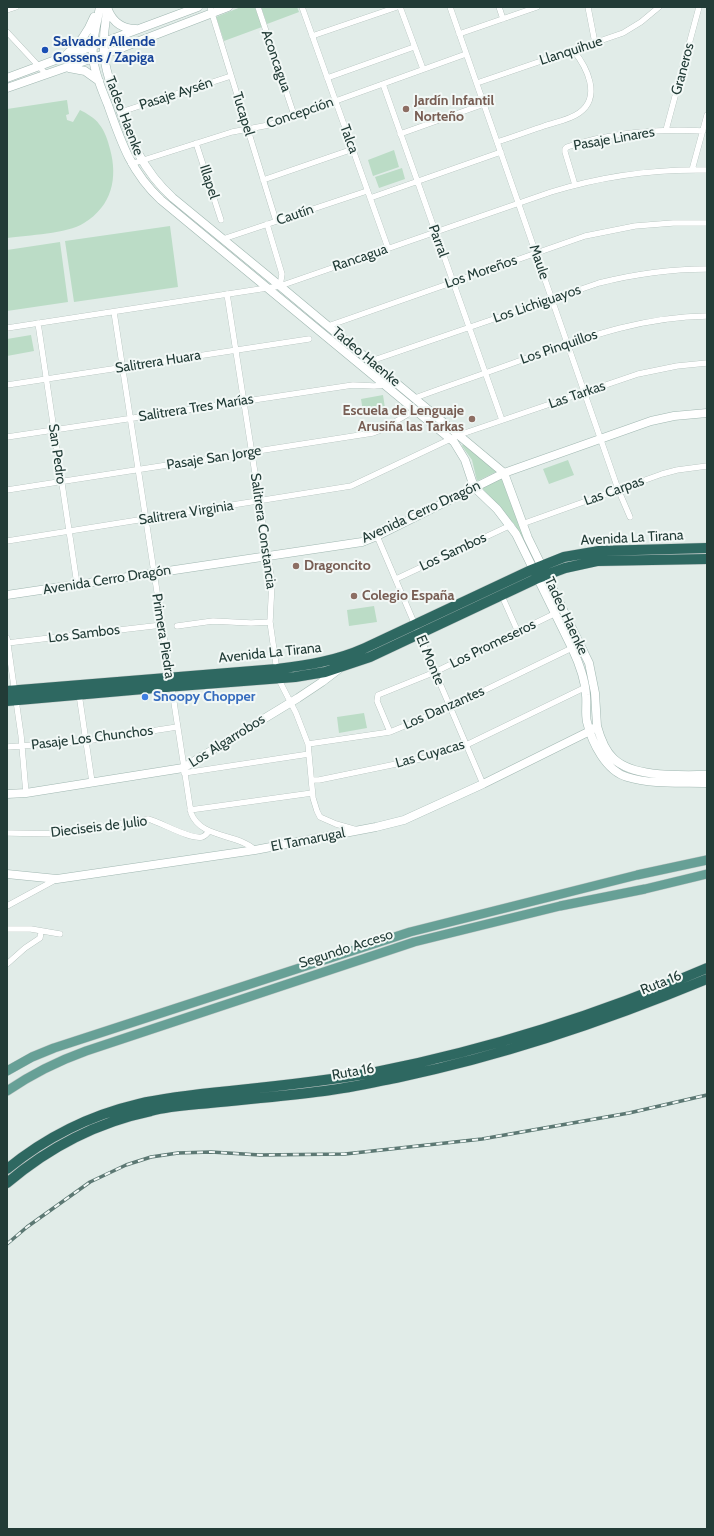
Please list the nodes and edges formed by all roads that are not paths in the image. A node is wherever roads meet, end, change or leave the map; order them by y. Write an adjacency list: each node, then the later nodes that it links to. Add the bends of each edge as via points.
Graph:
1 (16, 7): 15 (street)
2 (198, 7): 18 (street)
3 (228, 7): 16 (street)
4 (258, 7): 45 (street, Aconcagua)
5 (302, 7): 21 (street, Talca)
6 (397, 7): 21 (street)
7 (400, 7): 25 (street)
8 (450, 7): 20 (street, Maule)
9 (499, 7): 17 (street)
10 (537, 7): 17 (street)
11 (588, 7): 23 (street)
12 (659, 7): 23 (street, Llanquihue, via 632,28)
13 (699, 7): 48 (street, Graneros)
14 (103, 8): 18 (street, via 120,25); 22 (street, Tadeo Haenke); 24 (street, Tadeo Haenke); 30 (street, via 85,36 73,49)
15 (7, 10)
16 (211, 10): 27 (street); 35 (street, Tucapel)
17 (503, 19): 20 (street)
18 (138, 29): 22 (street)
19 (7, 32): 31 (street)
20 (460, 34): 28 (street, Maule)
21 (312, 36): 37 (street, Talca)
22 (104, 42): 24 (street); 27 (street, Tadeo Haenke)
23 (595, 43): 26 (street, Llanquihue)
24 (93, 47): 29 (street, Tadeo Haenke); 30 (street)
25 (414, 47): 33 (street); 37 (street, Concepción)
26 (573, 50): 39 (street, Llanquihue); 51 (street, via 584,66 591,86 590,100 585,108 574,116)
27 (104, 54): 29 (street); 44 (street, Tadeo Haenke, via 109,79)
28 (466, 54): 33 (street, Concepción); 39 (street, Maule)
29 (93, 58): 32 (street); 38 (street, Tadeo Haenke)
30 (58, 59): 31 (street)
31 (39, 66): 34 (street); 36 (street)
32 (64, 68): 34 (street); 38 (street, via 85,71)
33 (423, 69): 40 (street, Concepción)
34 (46, 74): 41 (street)
35 (231, 76): 44 (street, Pasaje Aysén); 47 (street, Tucapel)
36 (7, 78)
37 (327, 78): 42 (street, Talca)
38 (99, 81): 56 (street, Tadeo Haenke)
39 (477, 83): 43 (street, Maule)
40 (383, 84): 42 (street, Concepción); 50 (street, Parral)
41 (7, 88)
42 (335, 101): 45 (street, Concepción); 53 (street, Talca)
43 (484, 104): 50 (street); 51 (street, Maule)
44 (121, 112): 55 (street, Tadeo Haenke)
45 (294, 115): 47 (street, Concepción, via 269,125)
46 (707, 115): 49 (street)
47 (247, 129): 52 (street, Concepción); 59 (street, Tucapel)
48 (666, 130): 49 (street, Pasaje Linares); 61 (street, Pasaje Linares, via 616,136 567,147 565,152)
49 (703, 131): 57 (street)
50 (400, 134): 60 (street, Parral)
51 (497, 142): 54 (street, Maule)
52 (196, 143): 55 (street, Concepción); 65 (street, Illapel)
53 (353, 149): 59 (street); 62 (street, Talca)
54 (501, 152): 60 (street); 64 (street, Maule)
55 (141, 160): 56 (street, Concepción); 70 (street, Tadeo Haenke, via 164,190)
56 (132, 164): 76 (street, Tadeo Haenke, via 145,184 161,200)
57 (692, 170): 58 (street, Rancagua); 61 (street, Rancagua, via 630,174)
58 (707, 170)
59 (263, 180): 66 (street, Tucapel)
60 (417, 181): 63 (street); 69 (street, Parral)
61 (575, 185): 64 (street, Rancagua)
62 (368, 191): 63 (street, Talca); 66 (street, Cautín)
63 (370, 198): 71 (street, Talca)
64 (518, 203): 69 (street, Rancagua); 72 (street, Maule)
65 (221, 220)
66 (276, 221): 68 (street, Cautín)
67 (707, 223): 72 (street, Los Moreños, via 673,223 616,229)
68 (267, 224): 70 (street, Cautín); 75 (street, via 282,274)
69 (435, 232): 71 (street, Rancagua); 74 (street, Parral)
70 (223, 239): 75 (street, Tadeo Haenke)
71 (388, 248): 75 (street, Rancagua)
72 (536, 253): 74 (street, Los Moreños); 78 (street, Maule)
73 (707, 269): 78 (street, Los Lichiguayos, via 671,270 631,276)
74 (453, 282): 82 (street, Los Moreños); 84 (street, Parral)
75 (280, 286): 76 (street, Rancagua); 82 (street, Tadeo Haenke)
76 (268, 288): 77 (street, Rancagua); 94 (street, Tadeo Haenke)
77 (227, 294): 79 (street, Rancagua); 87 (street, Salitrera Constancia)
78 (552, 299): 84 (street, Los Lichiguayos); 86 (street, Maule)
79 (114, 312): 81 (street, Rancagua); 90 (street, Primera Piedra)
80 (707, 316): 86 (street, Los Pinquillos, via 633,324)
81 (38, 323): 83 (street, Rancagua); 92 (street, San Pedro)
82 (328, 326): 88 (street, Tadeo Haenke)
83 (7, 328)
84 (469, 328): 88 (street, Los Lichiguayos); 91 (street, Parral)
85 (309, 339): 87 (street, Salitrera Huara)
86 (568, 344): 91 (street, Los Pinquillos); 95 (street, Maule)
87 (236, 350): 90 (street, Salitrera Huara); 97 (street, Salitrera Constancia)
88 (371, 361): 96 (street, Tadeo Haenke)
89 (707, 363): 95 (street, Las Tarkas, via 652,371)
90 (123, 367): 92 (street, Salitrera Huara); 100 (street, Primera Piedra)
91 (485, 373): 96 (street, Los Pinquillos); 101 (street, Parral)
92 (46, 379): 93 (street, Salitrera Huara); 102 (street, San Pedro)
93 (7, 385)
94 (386, 385): 97 (street, Salitrera Tres Marías, via 357,385); 98 (street, Tadeo Haenke)
95 (584, 392): 101 (street, Las Tarkas); 105 (street, Maule)
96 (415, 398): 103 (street, Tadeo Haenke)
97 (244, 401): 100 (street, Salitrera Tres Marías); 107 (street, Salitrera Constancia)
98 (415, 410): 106 (street, Tadeo Haenke); 107 (street, Pasaje San Jorge, via 373,433)
99 (707, 413): 105 (street, Avenida Cerro Dragón, via 662,419)
100 (131, 418): 102 (street, Salitrera Tres Marías); 109 (street, Primera Piedra)
101 (502, 420): 103 (street, Las Tarkas)
102 (54, 430): 104 (street, Salitrera Tres Marías); 111 (street, San Pedro)
103 (459, 435): 106 (street, Las Tarkas); 110 (street, Tadeo Haenke)
104 (7, 437)
105 (601, 438): 110 (street, Avenida Cerro Dragón); 113 (street, Maule)
106 (450, 439): 112 (street, Tadeo Haenke, via 462,454); 115 (street, Salitrera Virginia, via 351,486)
107 (252, 453): 109 (street, Pasaje San Jorge); 115 (street, Salitrera Constancia)
108 (707, 466): 113 (street, Las Carpas, via 677,470)
109 (138, 470): 111 (street, Pasaje San Jorge); 117 (street, Primera Piedra)
110 (504, 473): 112 (street, Avenida Cerro Dragón); 118 (street, Tadeo Haenke)
111 (61, 482): 114 (street, Pasaje San Jorge); 120 (street, San Pedro)
112 (474, 487): 119 (street, Tadeo Haenke); 121 (street, Avenida Cerro Dragón)
113 (618, 489): 116 (street, Maule); 118 (street, Las Carpas)
114 (7, 490)
115 (259, 502): 117 (street, Salitrera Virginia); 124 (street, Salitrera Constancia)
116 (630, 517)
117 (146, 519): 120 (street, Salitrera Virginia); 127 (street, Primera Piedra)
118 (522, 524): 126 (street, Tadeo Haenke)
119 (511, 525): 126 (street, Tadeo Haenke); 128 (street, Los Sambos)
120 (69, 531): 122 (street, Salitrera Virginia); 129 (street, San Pedro)
121 (377, 536): 124 (street, Avenida Cerro Dragón, via 358,543); 128 (street, El Monte)
122 (7, 541)
123 (707, 548): 126 (highway, Avenida La Tirana, via 575,554)
124 (267, 556): 127 (street, Avenida Cerro Dragón); 133 (street, Salitrera Constancia, via 272,589)
125 (707, 559): 126 (highway, Avenida La Tirana, via 597,561)
126 (540, 572): 131 (highway, Avenida La Tirana); 132 (street, Tadeo Haenke); 135 (highway, Avenida La Tirana); 151 (street, Tadeo Haenke, via 589,663 595,693)
127 (154, 573): 129 (street, Avenida Cerro Dragón); 134 (street, Primera Piedra)
128 (396, 579): 135 (street, El Monte)
129 (77, 584): 130 (street, Avenida Cerro Dragón)
130 (7, 595)
131 (502, 596): 137 (street); 138 (highway, Avenida La Tirana)
132 (556, 613): 137 (street, Los Promeseros); 140 (street, Tadeo Haenke)
133 (270, 622): 136 (street, via 251,624 213,620); 143 (street, Salitrera Constancia)
134 (162, 625): 139 (street, Los Sambos); 144 (street, Primera Piedra)
135 (415, 625): 138 (street, El Monte); 143 (highway, Avenida La Tirana, via 345,656)
136 (177, 626)
137 (518, 632): 142 (street, Los Promeseros)
138 (419, 635): 141 (highway, Avenida La Tirana); 142 (street, El Monte)
139 (7, 642): 147 (street)
140 (572, 648): 145 (street, Tadeo Haenke); 149 (street, Los Danzantes)
141 (339, 668): 143 (highway, Avenida La Tirana, via 310,675); 148 (street, Los Algarrobos)
142 (435, 672): 149 (street, El Monte); 152 (street, Los Promeseros, via 378,696 377,701)
143 (277, 674): 144 (highway, Avenida La Tirana); 148 (street, Salitrera Constancia)
144 (170, 682): 146 (highway, Avenida La Tirana); 147 (highway, Avenida La Tirana); 150 (street, Primera Piedra)
145 (586, 687): 151 (street, Tadeo Haenke, via 587,722); 155 (street, Las Cuyacas)
146 (79, 694): 147 (highway, Avenida La Tirana); 153 (street)
147 (11, 696): 156 (street)
148 (291, 702): 154 (street, Salitrera Constancia); 159 (street, Los Algarrobos)
149 (450, 707): 152 (street, Los Danzantes); 155 (street, El Monte)
150 (177, 727): 153 (street, Pasaje Los Chunchos); 159 (street, Primera Piedra)
151 (593, 729): 160 (street, via 612,758 629,768 678,775); 163 (street, via 596,747 602,757 613,769 626,777 650,782); 164 (street, El Tamarugal)
152 (390, 732): 154 (street, Los Danzantes)
153 (86, 741): 156 (street, Pasaje Los Chunchos); 162 (street)
154 (308, 744): 158 (street, Salitrera Constancia)
155 (466, 745): 161 (street, Las Cuyacas, via 430,757); 164 (street, El Monte)
156 (22, 746): 157 (street, Pasaje Los Chunchos); 165 (street)
157 (7, 747)
158 (309, 754): 159 (street); 161 (street, Salitrera Constancia)
159 (184, 771): 162 (street, Los Algarrobos); 168 (street, Primera Piedra)
160 (707, 774)
161 (312, 780): 166 (street, Salitrera Constancia)
162 (92, 782): 165 (street, Los Algarrobos)
163 (707, 783)
164 (483, 784): 169 (street, El Tamarugal, via 404,820)
165 (26, 793): 167 (street, Los Algarrobos)
166 (312, 793): 168 (street); 169 (street, Salitrera Constancia, via 320,817)
167 (7, 794)
168 (190, 810): 170 (street, Primera Piedra, via 197,823)
169 (357, 830): 172 (street, El Tamarugal)
170 (209, 831): 171 (street, Dieciseis de Julio, via 198,837 148,819 64,834); 172 (street, Primera Piedra, via 242,841)
171 (7, 833)
172 (254, 850): 176 (street, El Tamarugal)
173 (707, 860): 184 (main road, Segundo Acceso, via 410,932 54,1048)
174 (7, 874): 176 (street, El Tamarugal)
175 (707, 874): 185 (main road, Segundo Acceso, via 560,906 414,942 86,1050 49,1066)
176 (57, 878): 177 (street)
177 (7, 906)
178 (7, 928): 179 (street)
179 (41, 931): 180 (street); 181 (street, via 40,938)
180 (60, 934)
181 (7, 964)
182 (707, 968): 186 (highway, Ruta 16, via 653,991 572,1020 424,1062 323,1081 175,1097 120,1109 56,1136)
183 (707, 979): 187 (highway, Ruta 16, via 575,1029 426,1071 325,1091 172,1107 129,1116 90,1130 59,1146)
184 (7, 1071)
185 (7, 1091)
186 (7, 1169)
187 (7, 1183)

